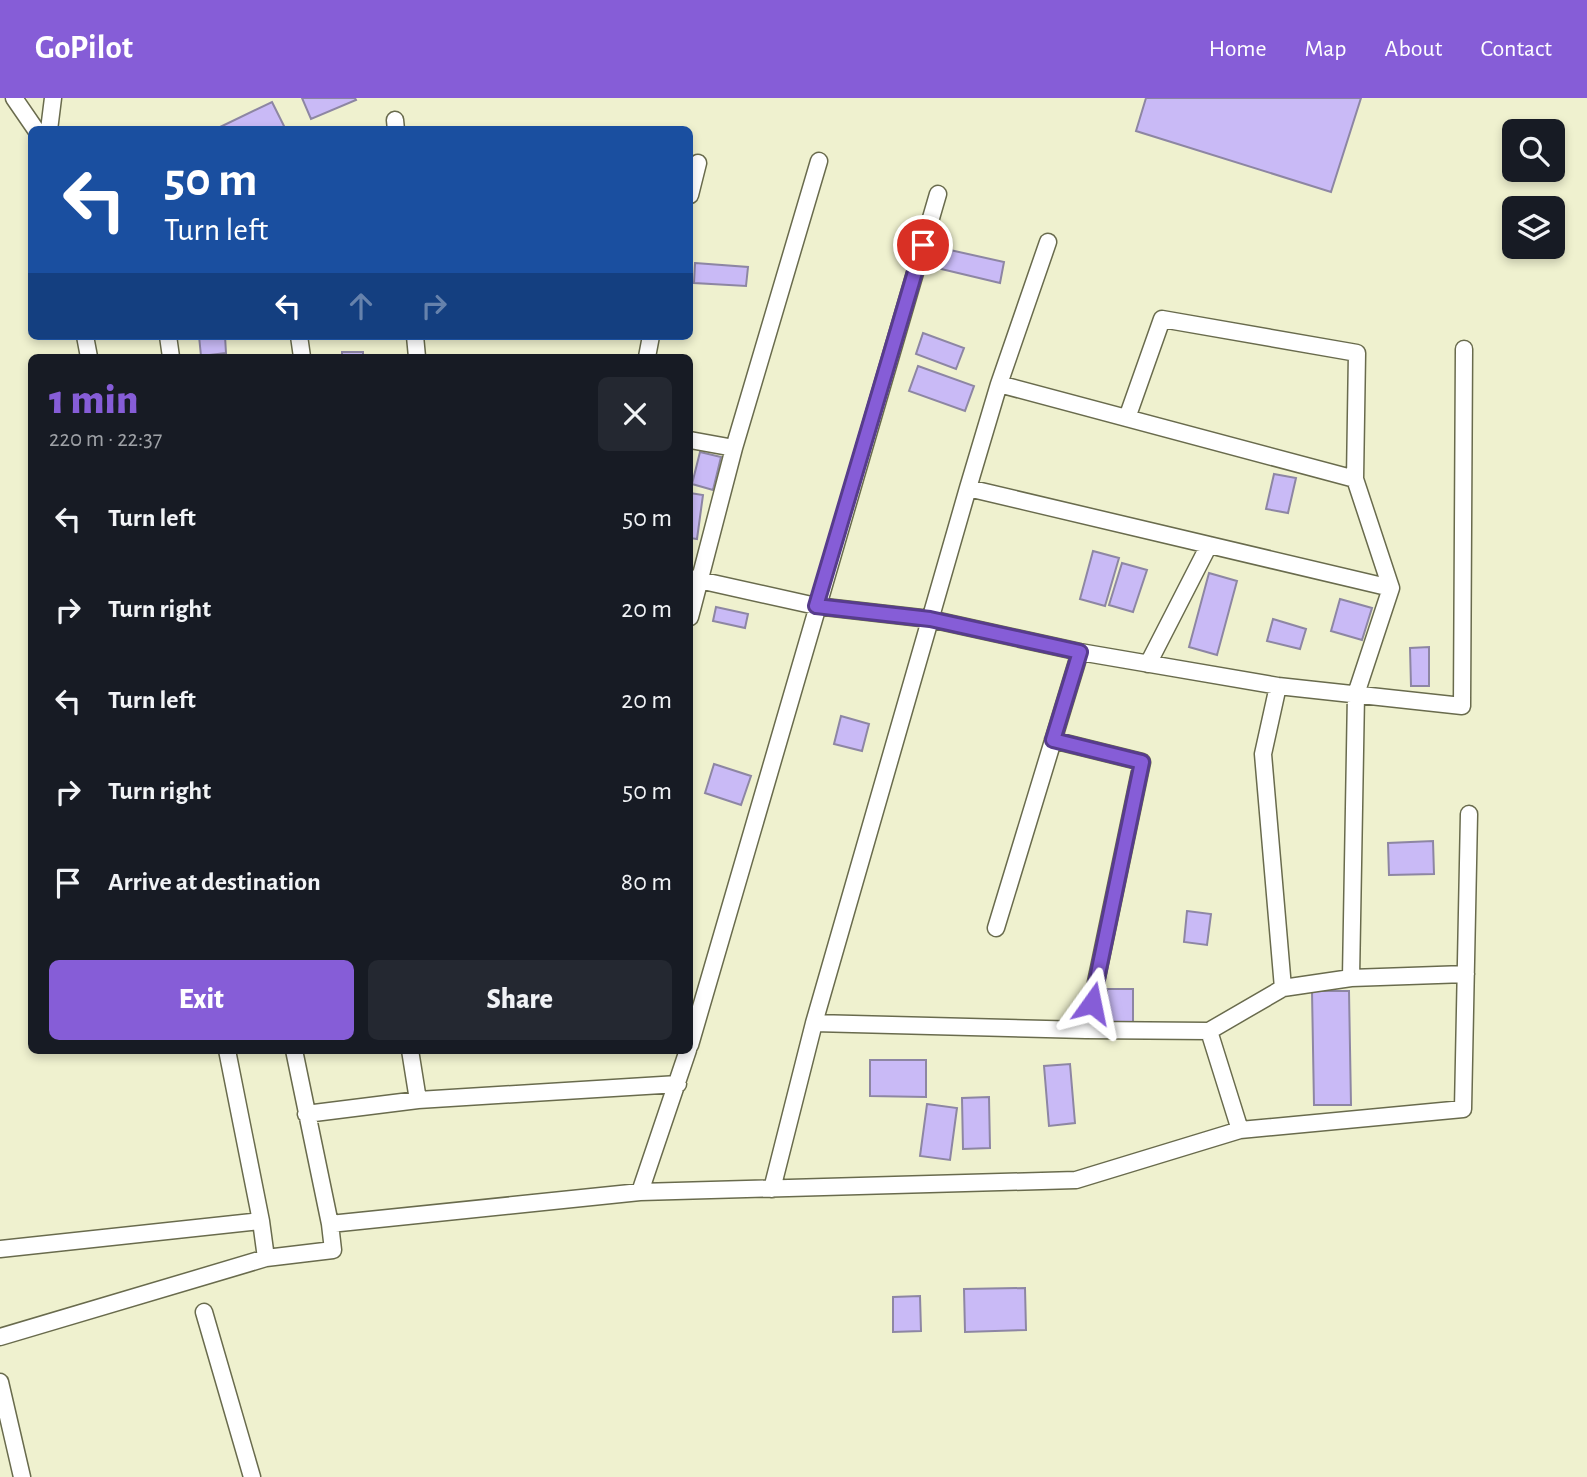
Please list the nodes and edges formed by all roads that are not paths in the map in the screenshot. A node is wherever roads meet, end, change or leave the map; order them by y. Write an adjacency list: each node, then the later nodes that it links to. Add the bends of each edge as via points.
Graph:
1 (14, 98): 3 (lane)
2 (55, 99): 4 (lane)
3 (33, 126)
4 (50, 126)
5 (819, 161): 14 (lane)
6 (698, 163): 7 (lane)
7 (693, 183)
8 (938, 194): 20 (lane)
9 (1048, 242): 11 (lane)
10 (1464, 349): 25 (lane, via 1462,706)
11 (999, 384): 12 (lane); 16 (lane)
12 (1128, 418): 15 (lane); 15 (lane, via 1162,318 1357,353)
13 (693, 441): 14 (lane)
14 (734, 448): 18 (lane)
15 (1355, 479): 19 (lane)
16 (968, 488): 17 (lane); 21 (lane)
17 (1209, 545): 19 (lane); 23 (lane)
18 (694, 578): 20 (lane)
19 (1391, 588): 25 (lane)
20 (816, 606): 21 (lane); 35 (lane)
21 (930, 619): 22 (lane); 32 (lane)
22 (1080, 652): 23 (lane); 26 (lane)
23 (1149, 664): 24 (lane)
24 (1279, 686): 25 (lane); 31 (lane, via 1263,754)
25 (1356, 694): 30 (lane)
26 (1053, 740): 28 (lane); 33 (lane, via 1142,762)
27 (1469, 814): 29 (lane)
28 (996, 928)
29 (1466, 974): 30 (lane); 43 (lane, via 1463,1110)
30 (1351, 978): 31 (lane)
31 (1283, 988): 34 (lane)
32 (814, 1023): 33 (lane); 44 (lane)
33 (1086, 1030): 34 (lane)
34 (1209, 1031): 43 (lane)
35 (693, 1034)
36 (228, 1054): 46 (lane)
37 (295, 1054): 42 (lane)
38 (411, 1054): 41 (lane)
39 (687, 1054): 40 (lane)
40 (678, 1084): 41 (lane); 45 (lane)
41 (418, 1100): 42 (lane)
42 (306, 1114): 47 (lane)
43 (1240, 1130): 44 (lane, via 1076,1180)
44 (772, 1189): 45 (lane)
45 (640, 1192): 47 (lane)
46 (261, 1221): 48 (lane); 49 (lane)
47 (330, 1224): 49 (lane, via 333,1250)
48 (0, 1249)
49 (266, 1258): 51 (lane)
50 (204, 1312): 54 (lane)
51 (0, 1338)
52 (0, 1382): 53 (lane)
53 (22, 1477)
54 (252, 1477)

